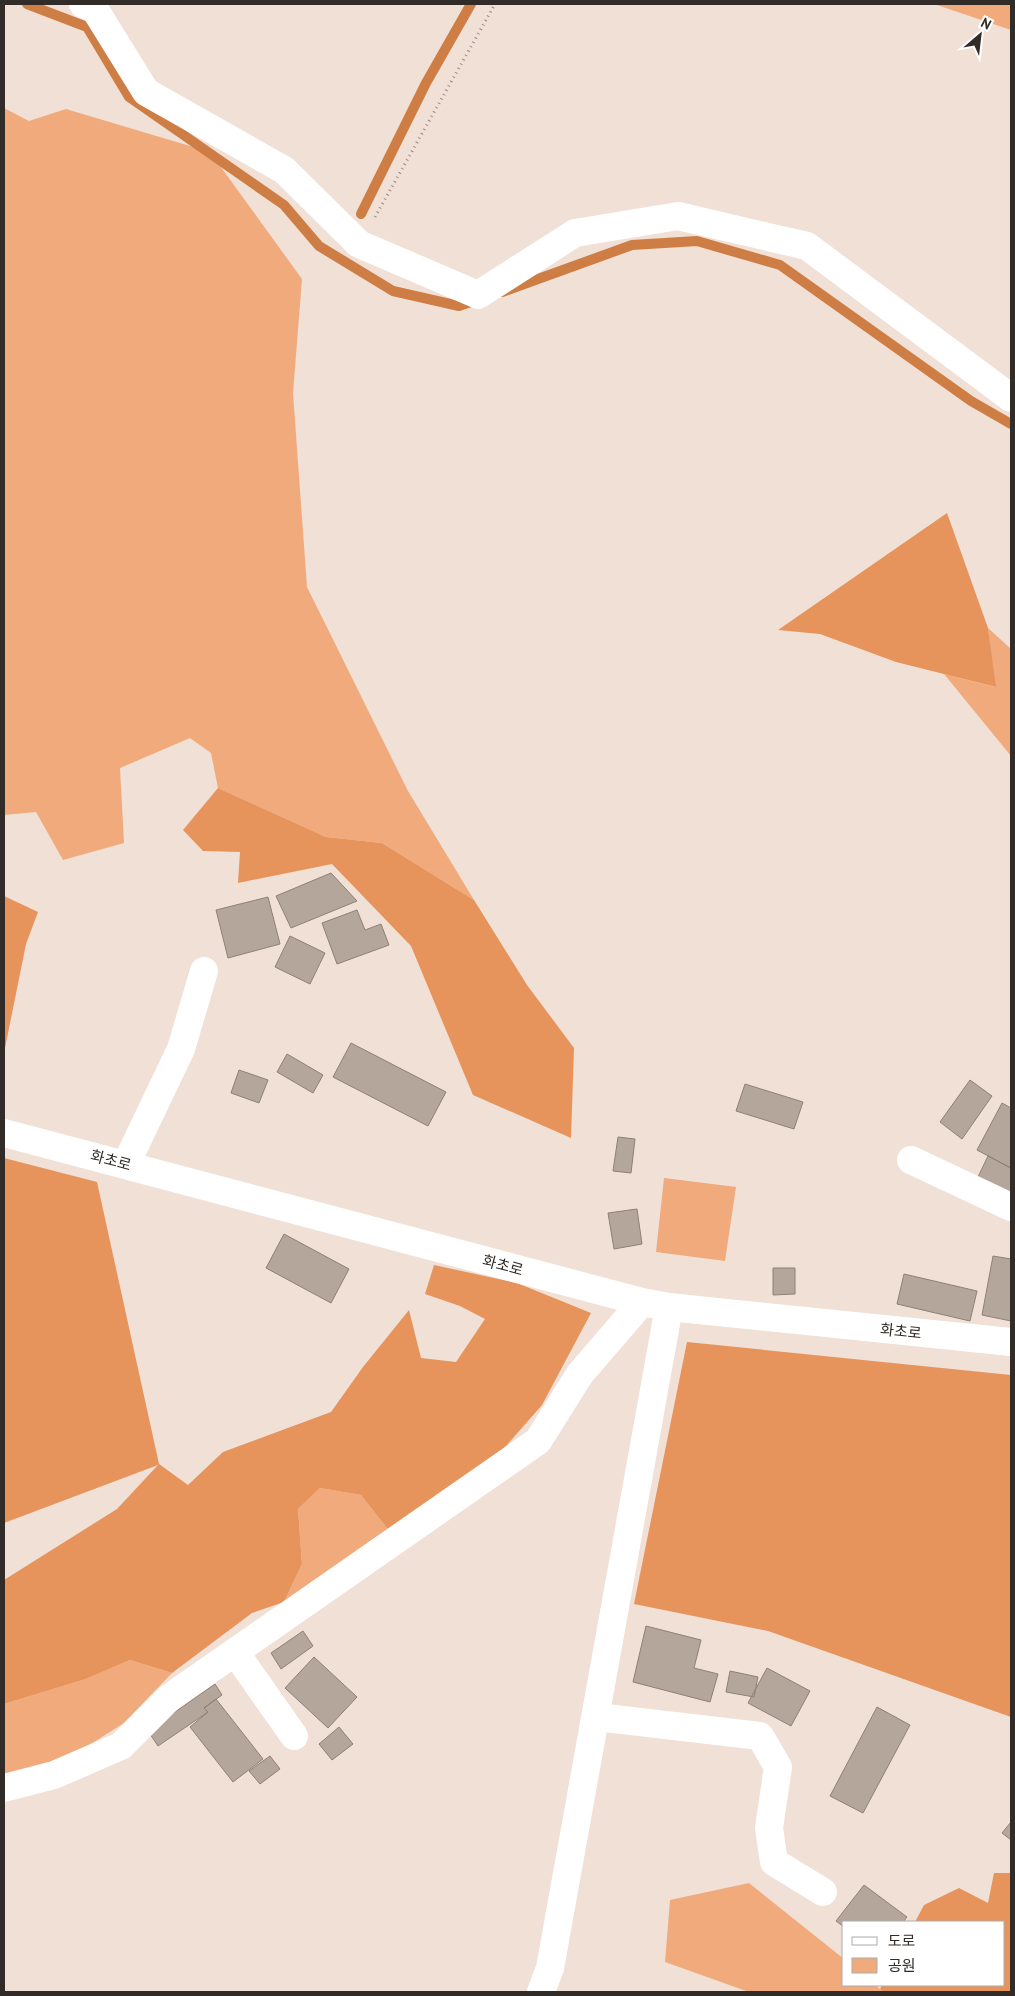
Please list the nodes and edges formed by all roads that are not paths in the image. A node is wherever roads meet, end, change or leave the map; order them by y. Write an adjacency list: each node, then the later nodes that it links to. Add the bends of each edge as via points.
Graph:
1 (84, 4): 2 (street, via 94,8 146,92 284,170 359,244 478,295 575,233 678,216 808,246)
2 (1011, 398)
3 (204, 971): 6 (street, via 181,1049)
4 (4, 1133): 6 (street, 화초로)
5 (910, 1160): 7 (street)
6 (126, 1164): 8 (street, 화초로)
7 (1011, 1207)
8 (642, 1302): 9 (street, 화초로); 11 (street, via 580,1374 538,1441)
9 (669, 1308): 10 (street, 화초로); 12 (street)
10 (1011, 1342)
11 (235, 1652): 13 (street); 14 (street, via 169,1698 121,1746 54,1775)
12 (596, 1717): 15 (street, via 760,1736 778,1767 769,1828 774,1862); 16 (street, via 550,1968)
13 (294, 1736)
14 (4, 1788)
15 (823, 1892)
16 (541, 1992)

